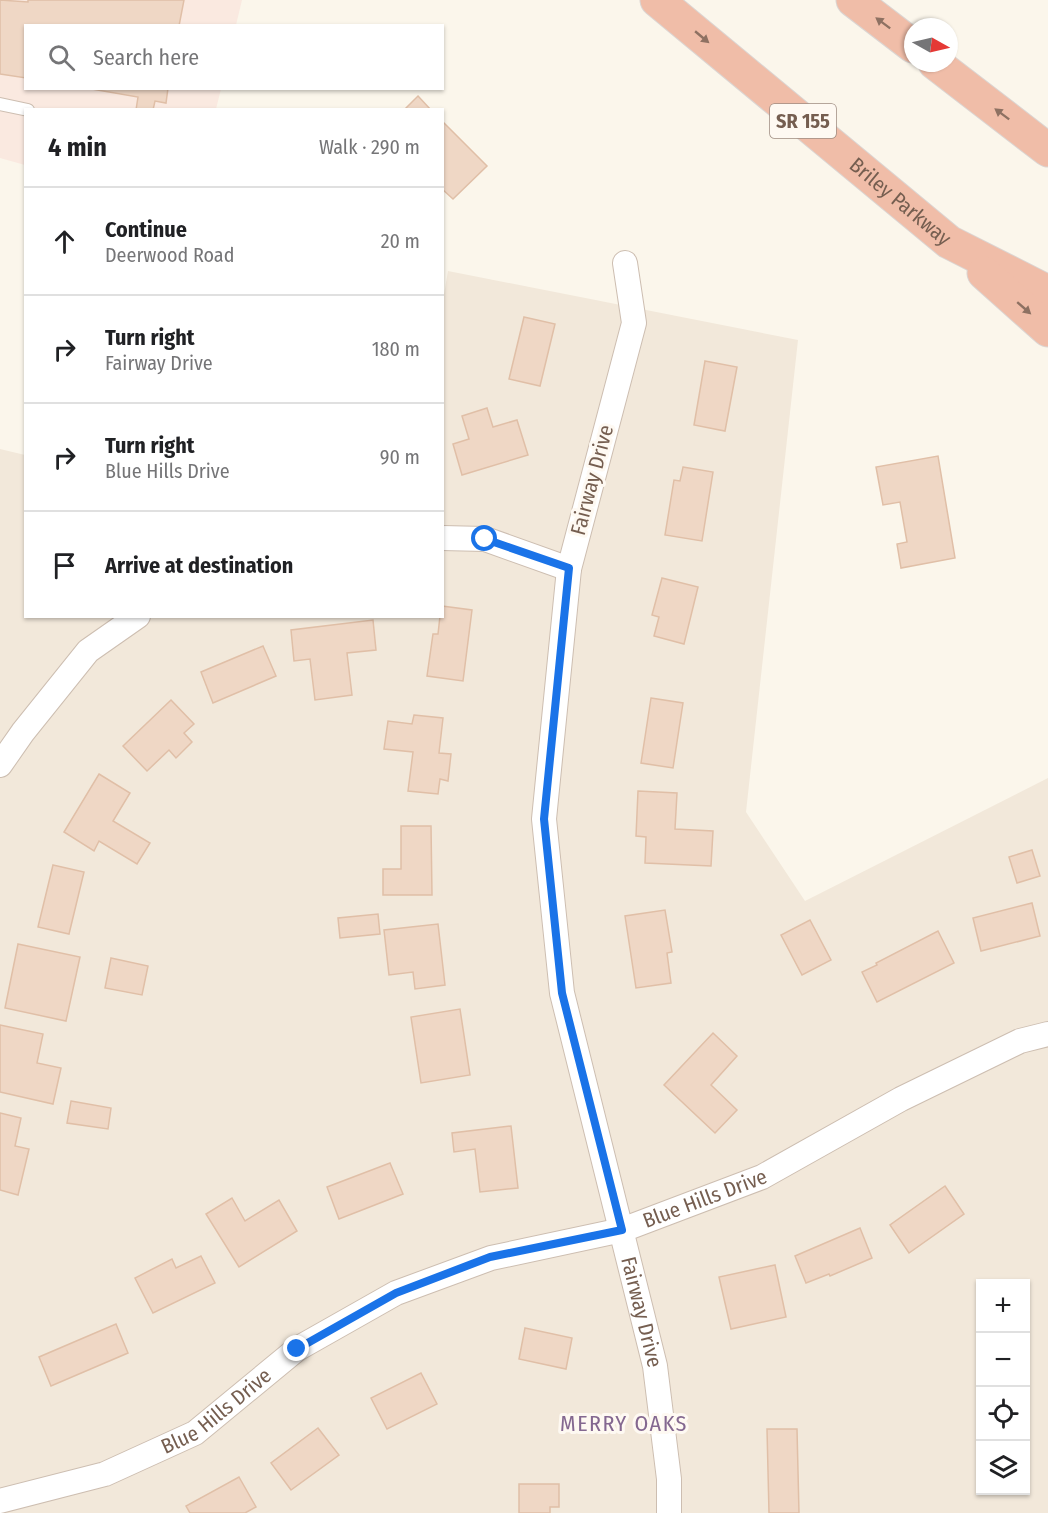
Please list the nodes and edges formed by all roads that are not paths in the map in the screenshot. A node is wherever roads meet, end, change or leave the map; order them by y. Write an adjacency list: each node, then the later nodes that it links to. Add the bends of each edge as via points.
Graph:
1 (657, 0): 8 (highway, Briley Parkway / SR 155, one-way to 8)
2 (853, 0): 3 (highway, one-way to 2)
3 (904, 39)
4 (947, 72): 7 (highway, one-way to 4)
5 (0, 104): 6 (lane)
6 (24, 109)
7 (1048, 150)
8 (949, 242): 10 (highway, Briley Parkway / SR 155); 11 (highway, one-way to 11)
9 (625, 264): 13 (street, Fairway Drive, via 634,323)
10 (1048, 292)
11 (1048, 330)
12 (444, 538): 13 (street, via 485,539)
13 (569, 568): 17 (street, Fairway Drive, via 544,819 562,993)
14 (135, 618): 15 (street, via 88,651)
15 (0, 765)
16 (1048, 1034): 17 (street, Blue Hills Drive, via 1020,1041 901,1099 762,1177)
17 (622, 1230): 18 (street, Blue Hills Drive, via 490,1257 396,1293 297,1349 195,1433 105,1474); 19 (street, Fairway Drive, via 656,1366)
18 (0, 1501)
19 (669, 1513)

